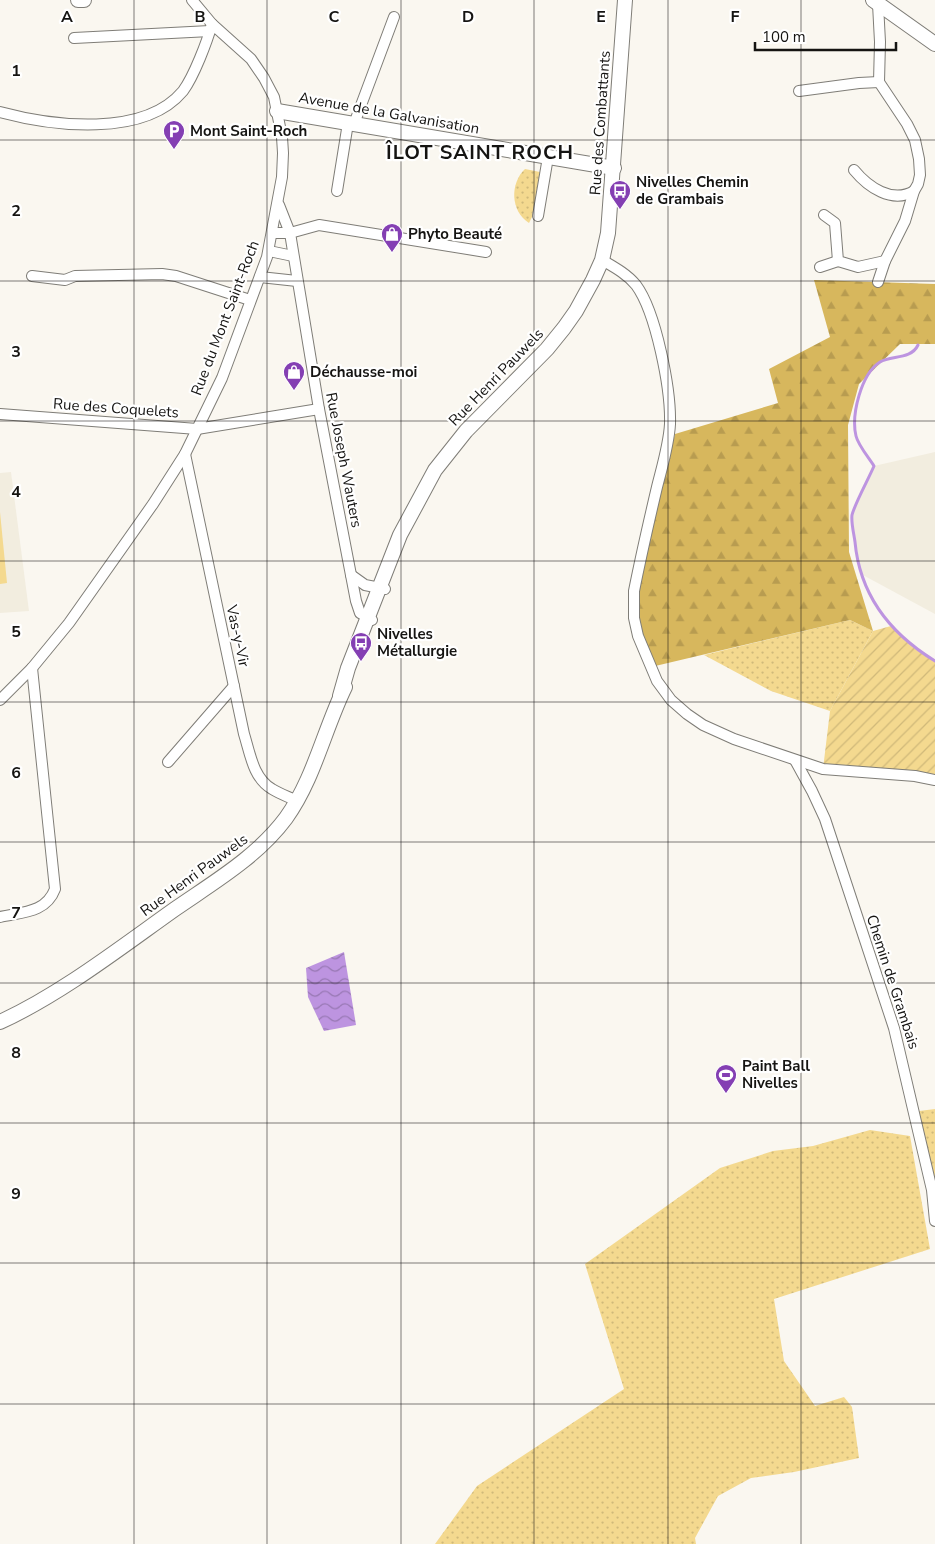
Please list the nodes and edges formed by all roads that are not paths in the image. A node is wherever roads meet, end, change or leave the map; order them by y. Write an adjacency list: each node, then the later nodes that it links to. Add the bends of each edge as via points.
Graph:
1 (78, 0): 2 (main road)
2 (84, 0)
3 (192, 0): 7 (street, Rue du Mont Saint-Roch)
4 (625, 0): 16 (main road, Rue des Combattants)
5 (876, 2): 9 (main road); 10 (street)
6 (394, 17): 14 (street)
7 (211, 27): 8 (street); 12 (street, Rue du Mont Saint-Roch, via 251,59 274,97); 13 (street, via 184,90 156,112 97,124 59,123)
8 (74, 38)
9 (935, 44)
10 (879, 82): 11 (street); 19 (street, via 915,140 920,175)
11 (799, 91)
12 (277, 111): 14 (main road, Avenue de la Galvanisation); 20 (street, Rue du Mont Saint-Roch, via 283,153)
13 (0, 112)
14 (351, 123): 15 (main road, Avenue de la Galvanisation); 18 (street)
15 (548, 157): 16 (main road, Avenue de la Galvanisation); 22 (street)
16 (614, 168): 27 (main road, Rue des Combattants)
17 (854, 170): 19 (street, via 869,186 884,193 899,196)
18 (336, 191)
19 (914, 191): 30 (street, via 905,221)
20 (279, 200): 23 (street, Rue du Mont Saint-Roch); 24 (street, Rue Joseph Wauters)
21 (824, 215): 29 (street, via 835,223)
22 (538, 216)
23 (272, 233): 24 (street); 25 (street, Rue du Mont Saint-Roch)
24 (290, 233): 26 (street, via 319,225); 28 (street, Rue Joseph Wauters)
25 (269, 251): 28 (street); 33 (street, Rue du Mont Saint-Roch)
26 (486, 252)
27 (604, 255): 42 (main road, Rue Henri Pauwels, via 564,328 466,431 435,470 412,514); 47 (street, via 634,283 645,300 667,384 670,424 634,591 638,636 657,681 671,700 688,714 703,725 734,739)
28 (293, 256): 34 (street, Rue Joseph Wauters)
29 (838, 261): 30 (street, via 858,267); 31 (street)
30 (885, 261): 35 (street)
31 (820, 267)
32 (32, 276): 36 (street, via 65,280 75,276 162,274)
33 (260, 277): 34 (street); 36 (street, Rue du Mont Saint-Roch)
34 (297, 281): 37 (street, Rue Joseph Wauters)
35 (878, 282)
36 (250, 300): 39 (street, Rue du Mont Saint-Roch, via 222,378)
37 (319, 409): 39 (street, Rue des Coquelets); 41 (street, Rue Joseph Wauters)
38 (0, 414): 39 (street, Rue des Coquelets)
39 (197, 429): 40 (street, Rue du Mont Saint-Roch)
40 (185, 454): 44 (street, Rue du Mont Saint-Roch, via 69,623); 45 (street, Vas-y-Vir)
41 (351, 575): 42 (street, via 365,585); 43 (street, Rue Joseph Wauters, via 360,613)
42 (382, 588): 43 (main road, Rue Henri Pauwels)
43 (370, 620): 50 (main road, Rue Henri Pauwels, via 354,668)
44 (32, 668): 46 (street, Rue du Mont Saint-Roch); 51 (street, via 55,889 52,899 42,908)
45 (234, 686): 48 (street); 50 (street, Vas-y-Vir, via 260,780)
46 (0, 700)
47 (795, 760): 49 (street, via 823,769); 53 (street, Chemin de Grambais, via 825,819 894,1028 932,1190)
48 (168, 762)
49 (935, 780)
50 (297, 801): 52 (main road, Rue Henri Pauwels, via 271,837 249,857 122,947)
51 (0, 917)
52 (0, 1022)
53 (935, 1221)

